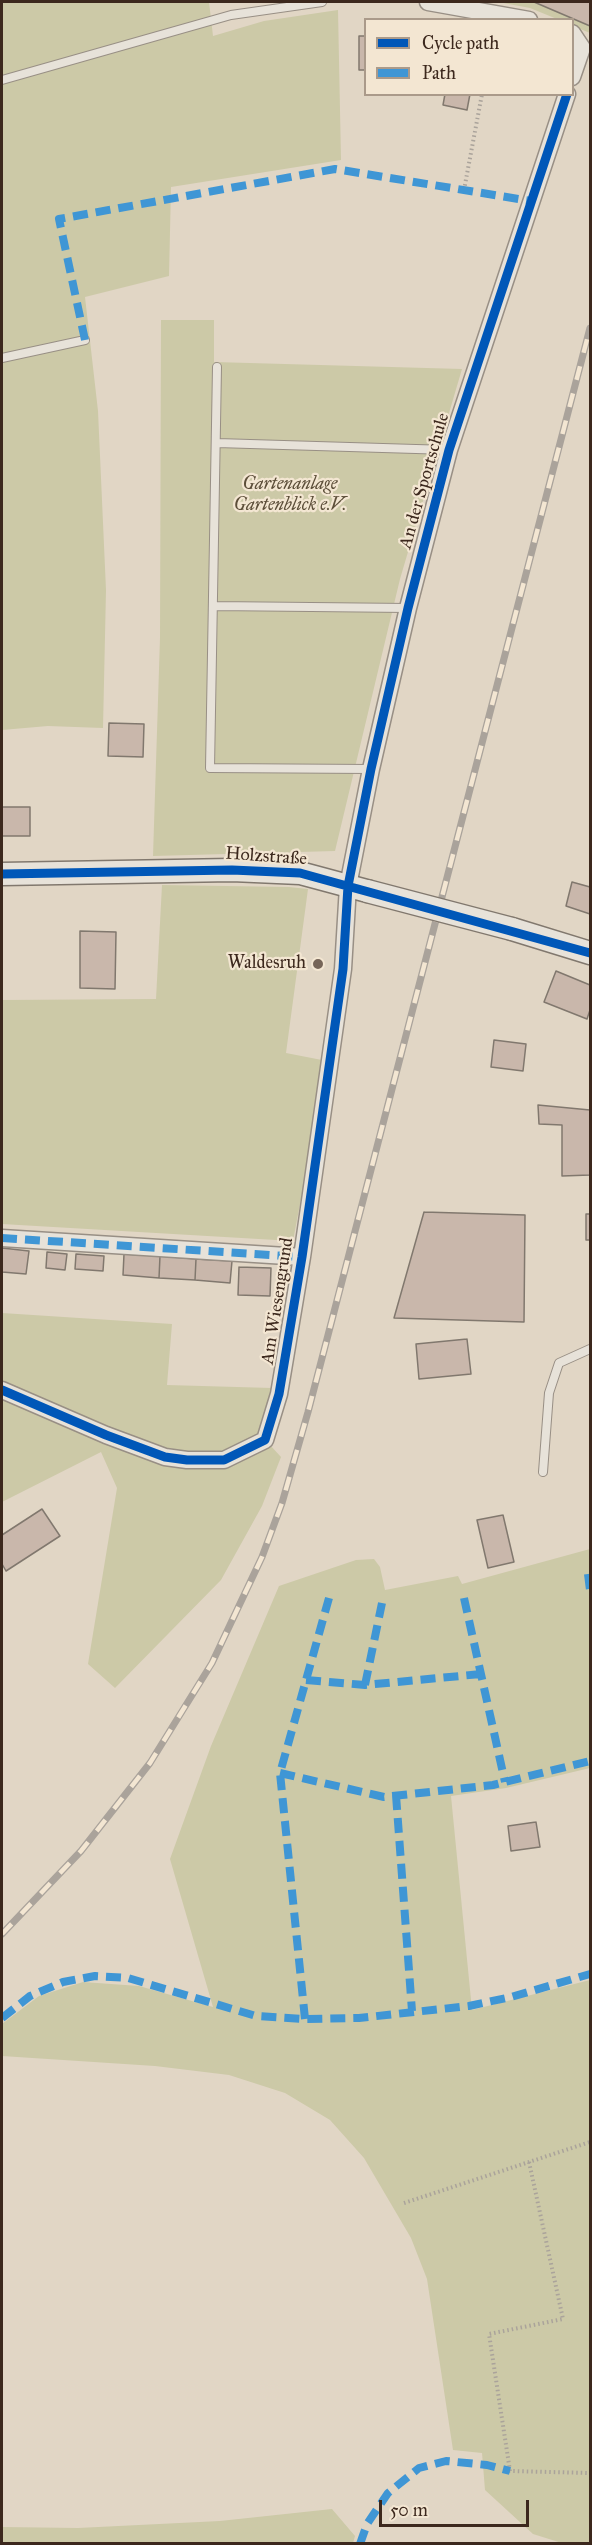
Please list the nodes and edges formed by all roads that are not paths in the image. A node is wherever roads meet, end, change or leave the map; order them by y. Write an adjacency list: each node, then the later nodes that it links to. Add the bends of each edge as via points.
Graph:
1 (322, 2): 6 (lane, via 231,15)
2 (428, 2): 3 (street)
3 (518, 18)
4 (574, 35): 5 (street, via 582,48)
5 (574, 74)
6 (2, 80)
7 (566, 96): 12 (street, An der Sportschule)
8 (86, 340): 9 (lane)
9 (2, 358)
10 (217, 367): 11 (lane)
11 (217, 443): 12 (lane); 13 (lane)
12 (449, 450): 14 (street, An der Sportschule)
13 (214, 606): 14 (lane); 15 (lane, via 210,768)
14 (408, 608): 15 (street, An der Sportschule)
15 (371, 769): 17 (street, An der Sportschule)
16 (2, 874): 17 (street, Holzstraße, via 232,870 300,873)
17 (358, 888): 18 (street, Holzstraße, bridge); 20 (street, Am Wiesengrund)
18 (591, 953)
19 (2, 1238): 20 (street, Am Wiesengrund)
20 (302, 1257): 22 (street, Am Wiesengrund, via 279,1394 266,1440 224,1460 165,1457)
21 (591, 1349): 23 (lane, via 559,1363 549,1393)
22 (2, 1390)
23 (543, 1472)

